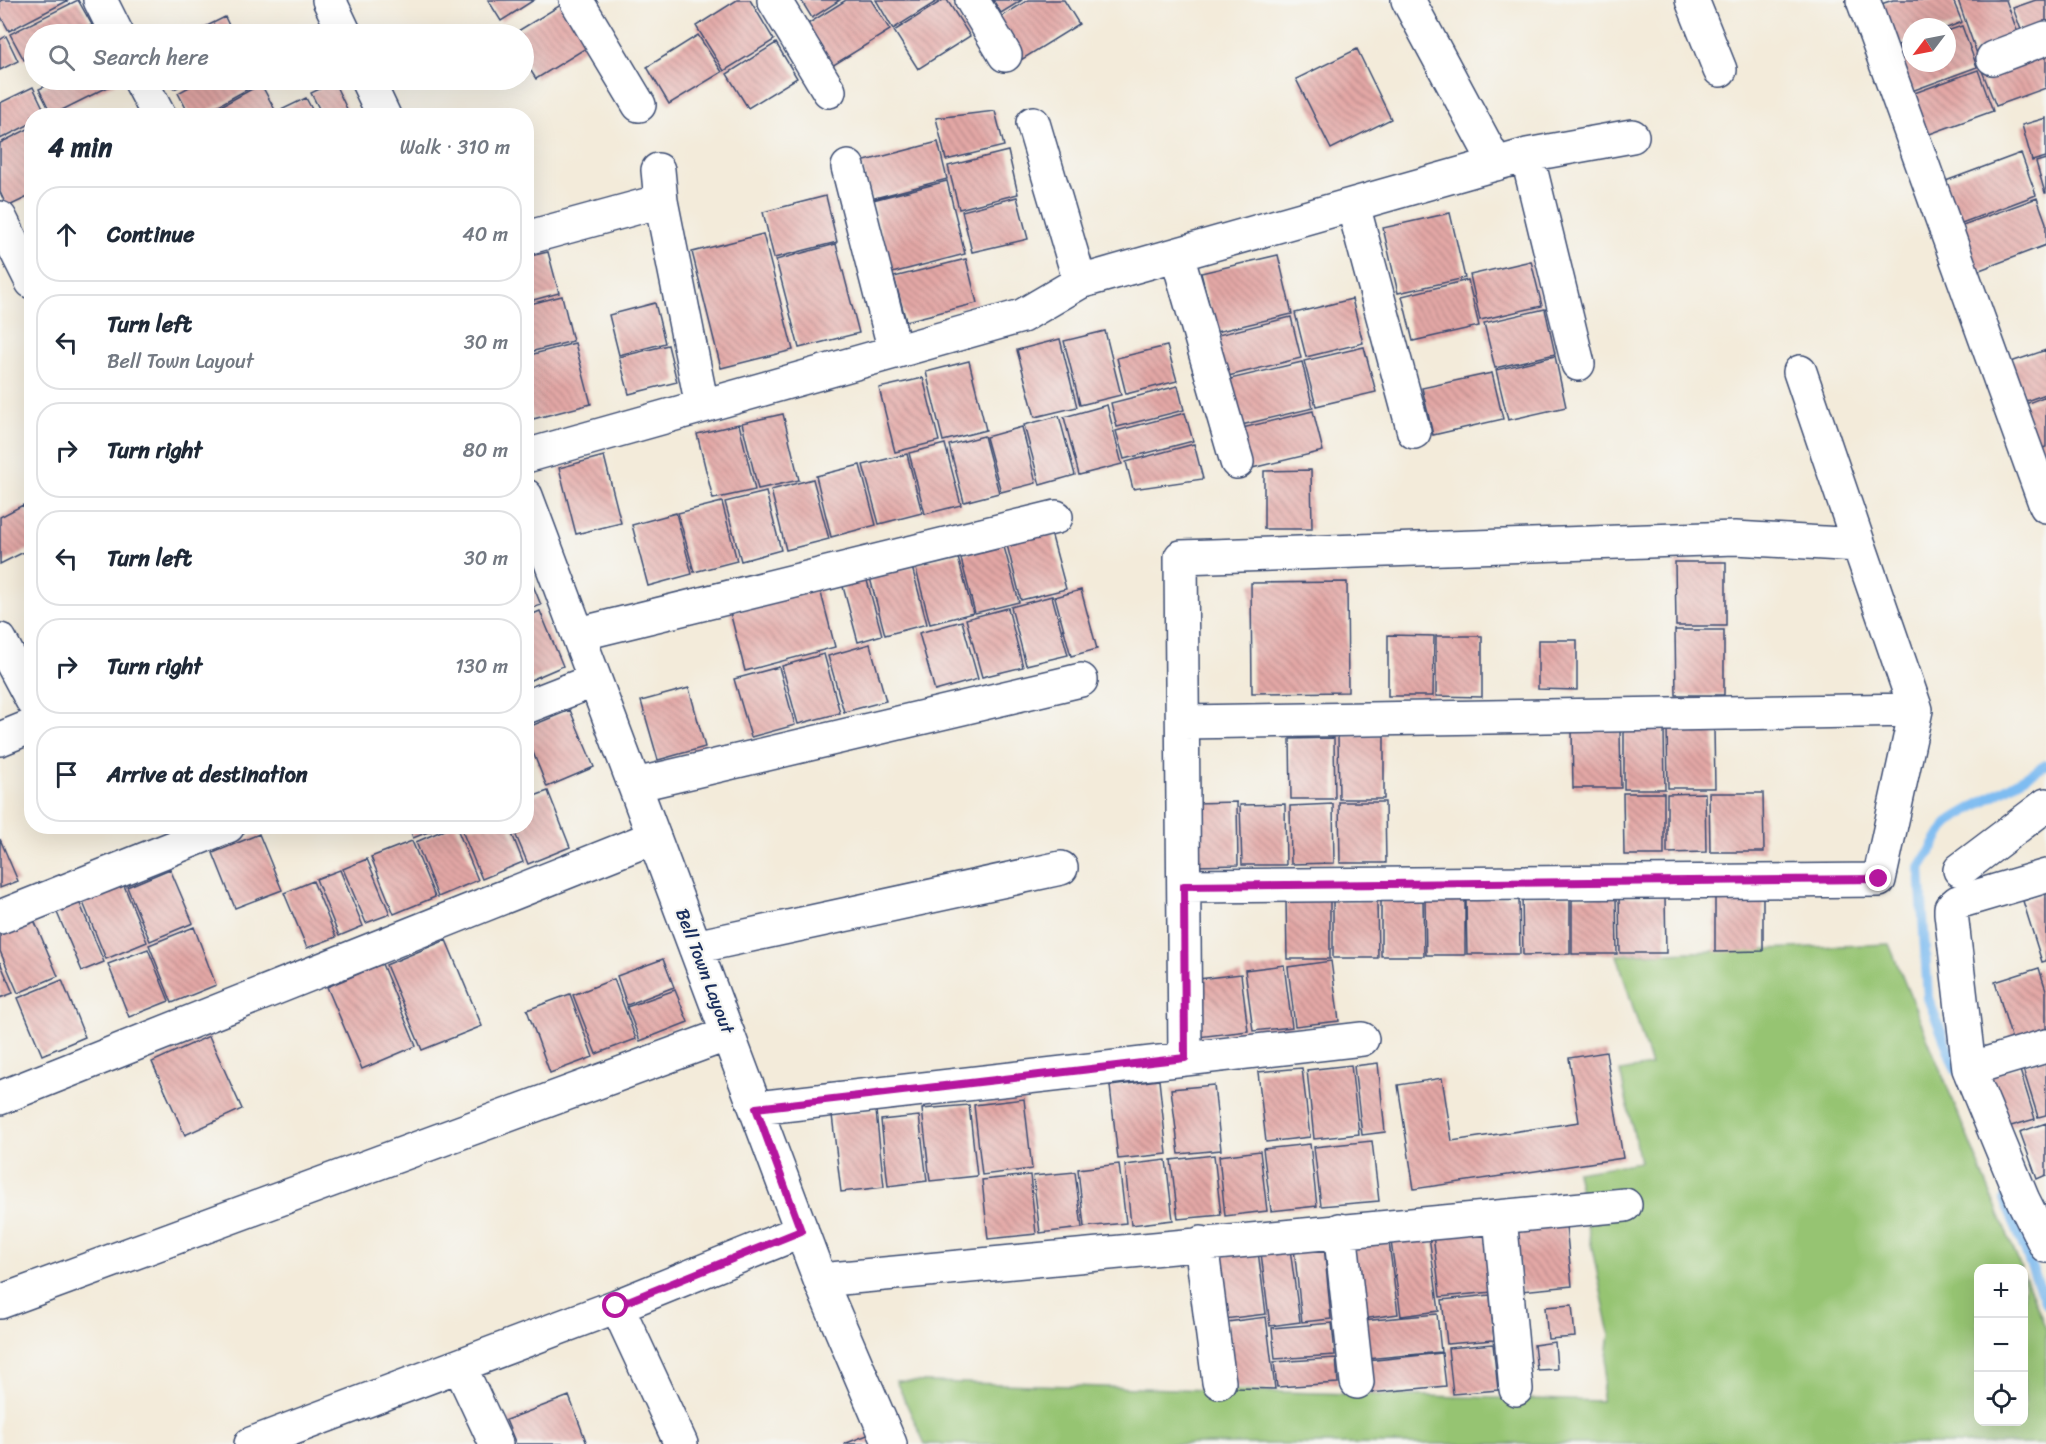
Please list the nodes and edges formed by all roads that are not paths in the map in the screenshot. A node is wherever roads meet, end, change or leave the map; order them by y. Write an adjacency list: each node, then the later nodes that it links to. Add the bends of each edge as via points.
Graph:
1 (100, 0): 9 (street)
2 (329, 0): 10 (street)
3 (576, 0): 18 (street)
4 (774, 0): 17 (street)
5 (972, 0): 12 (street)
6 (1408, 0): 24 (street)
7 (1692, 0): 14 (street)
8 (1863, 0): 39 (street)
9 (112, 24)
10 (340, 24)
11 (2046, 38): 13 (street)
12 (1005, 55)
13 (1993, 58)
14 (1720, 70)
15 (145, 90): 19 (street)
16 (372, 90): 20 (street)
17 (829, 91)
18 (639, 105)
19 (155, 108)
20 (380, 108)
21 (1033, 123): 31 (street)
22 (1632, 136): 23 (street)
23 (1527, 155): 24 (street); 33 (street)
24 (1496, 164): 26 (street)
25 (848, 167): 32 (street)
26 (1353, 205): 29 (street); 36 (street)
27 (0, 218): 30 (street)
28 (534, 235): 35 (street, via 660,185)
29 (1177, 255): 31 (street); 38 (street)
30 (24, 266)
31 (1080, 282): 32 (street, via 1022,315)
32 (895, 351): 35 (street)
33 (1578, 364)
34 (1800, 372): 42 (street)
35 (702, 406): 37 (street)
36 (1414, 432)
37 (534, 454)
38 (1237, 462)
39 (2046, 506)
40 (1056, 517): 43 (street)
41 (534, 526): 43 (street, Bell Town Layout)
42 (1859, 545): 49 (street); 50 (street, via 1735,538 1181,557)
43 (579, 634): 45 (street, Bell Town Layout)
44 (0, 640): 47 (street)
45 (595, 680): 48 (street); 53 (street, Bell Town Layout)
46 (1081, 680): 53 (street)
47 (24, 685)
48 (534, 704)
49 (1916, 710): 50 (street); 60 (street, via 1879,879)
50 (1184, 722): 60 (street)
51 (24, 729): 52 (street)
52 (0, 738)
53 (635, 785): 56 (street, Bell Town Layout)
54 (2046, 805): 58 (street)
55 (208, 834): 61 (street)
56 (654, 837): 62 (street, Bell Town Layout); 68 (street)
57 (1061, 867): 62 (street)
58 (1960, 870)
59 (2046, 876): 67 (street, via 1958,902 1951,908)
60 (1184, 886): 66 (street)
61 (0, 918)
62 (695, 947): 63 (street, Bell Town Layout)
63 (728, 1034): 69 (street, Bell Town Layout); 78 (street)
64 (1362, 1039): 66 (street)
65 (2046, 1046): 67 (street)
66 (1185, 1058): 69 (street)
67 (1969, 1069): 70 (street)
68 (0, 1098)
69 (756, 1108): 74 (street, Bell Town Layout)
70 (2035, 1197): 76 (street)
71 (1625, 1205): 72 (street)
72 (1500, 1217): 73 (street); 83 (street)
73 (1340, 1230): 75 (street); 82 (street)
74 (801, 1231): 77 (street, Bell Town Layout); 79 (street)
75 (1201, 1243): 77 (street); 81 (street)
76 (2046, 1246)
77 (820, 1280): 87 (street, Bell Town Layout)
78 (0, 1302)
79 (616, 1306): 80 (street); 86 (street)
80 (460, 1367): 84 (street); 85 (street)
81 (1219, 1382)
82 (1357, 1382)
83 (1516, 1389)
84 (251, 1444)
85 (496, 1444)
86 (681, 1444)
87 (890, 1444)

